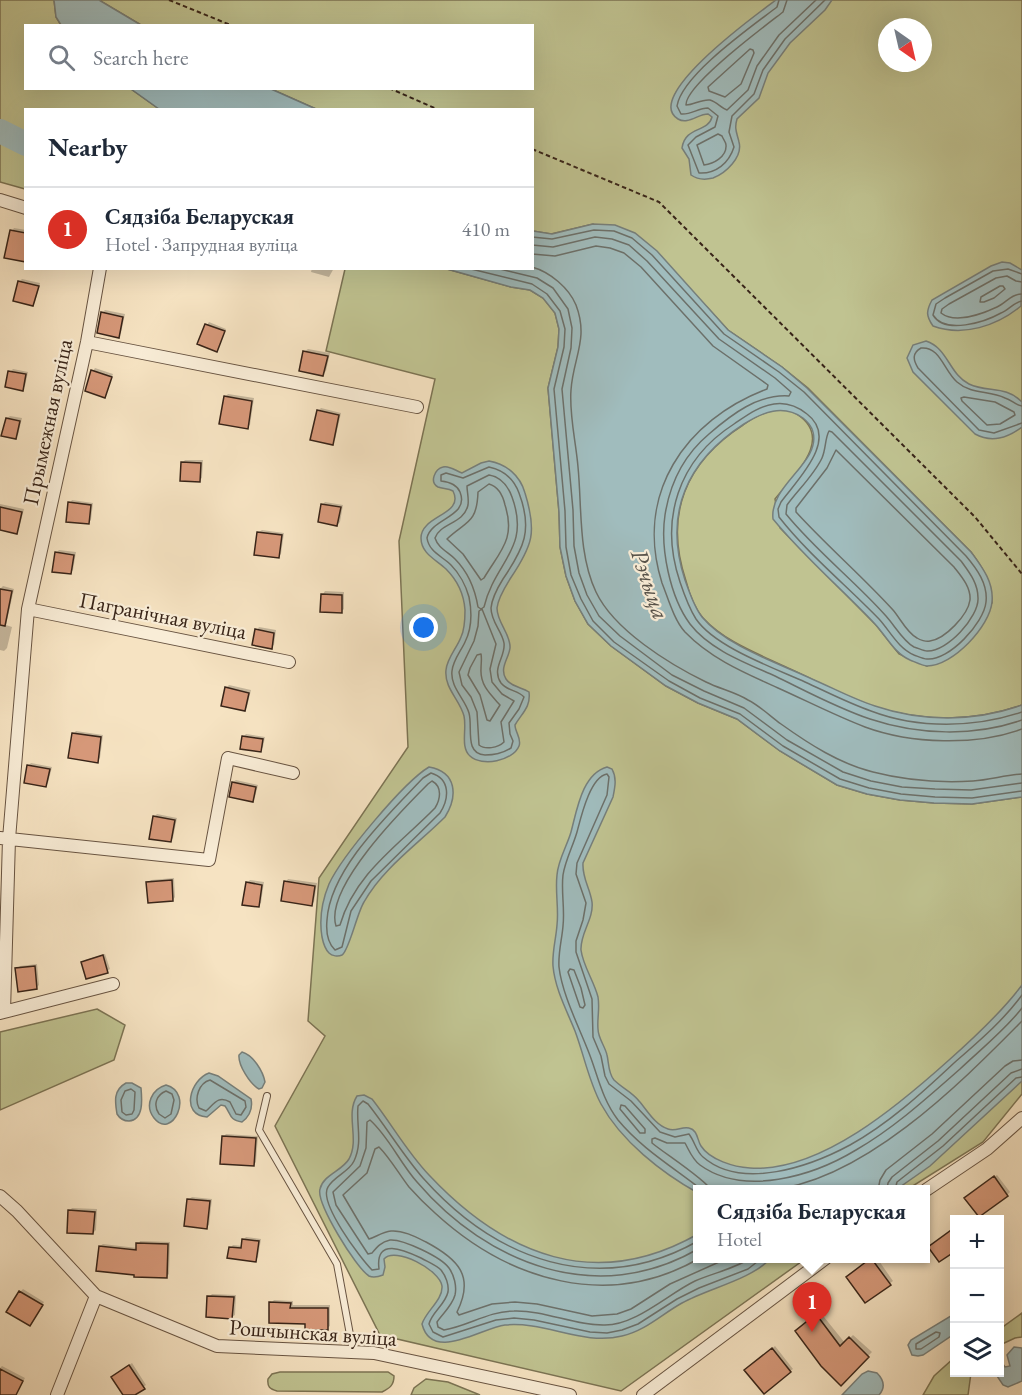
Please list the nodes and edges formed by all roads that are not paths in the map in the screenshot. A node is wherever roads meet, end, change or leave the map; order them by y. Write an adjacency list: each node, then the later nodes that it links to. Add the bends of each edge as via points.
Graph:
1 (0, 200): 2 (street)
2 (24, 207)
3 (100, 270): 4 (street, Прымежная вуліца)
4 (87, 342): 5 (street); 6 (street, Прымежная вуліца)
5 (417, 407)
6 (28, 609): 7 (street, Пагранічная вуліца); 9 (street, Прымежная вуліца)
7 (289, 662)
8 (293, 772): 9 (street, via 228,758 209,860)
9 (4, 838): 11 (street, Прымежная вуліца)
10 (113, 984): 11 (street)
11 (2, 1012)
12 (267, 1096): 18 (lane, via 259,1130 338,1264)
13 (1022, 1118): 14 (street, via 987,1149)
14 (930, 1187)
15 (0, 1196): 17 (street)
16 (819, 1263): 21 (street)
17 (96, 1296): 18 (street, Рошчынская вуліца, via 217,1346); 19 (street)
18 (353, 1352): 20 (street, Рошчынская вуліца, via 374,1353)
19 (57, 1395)
20 (570, 1395)
21 (643, 1395)

